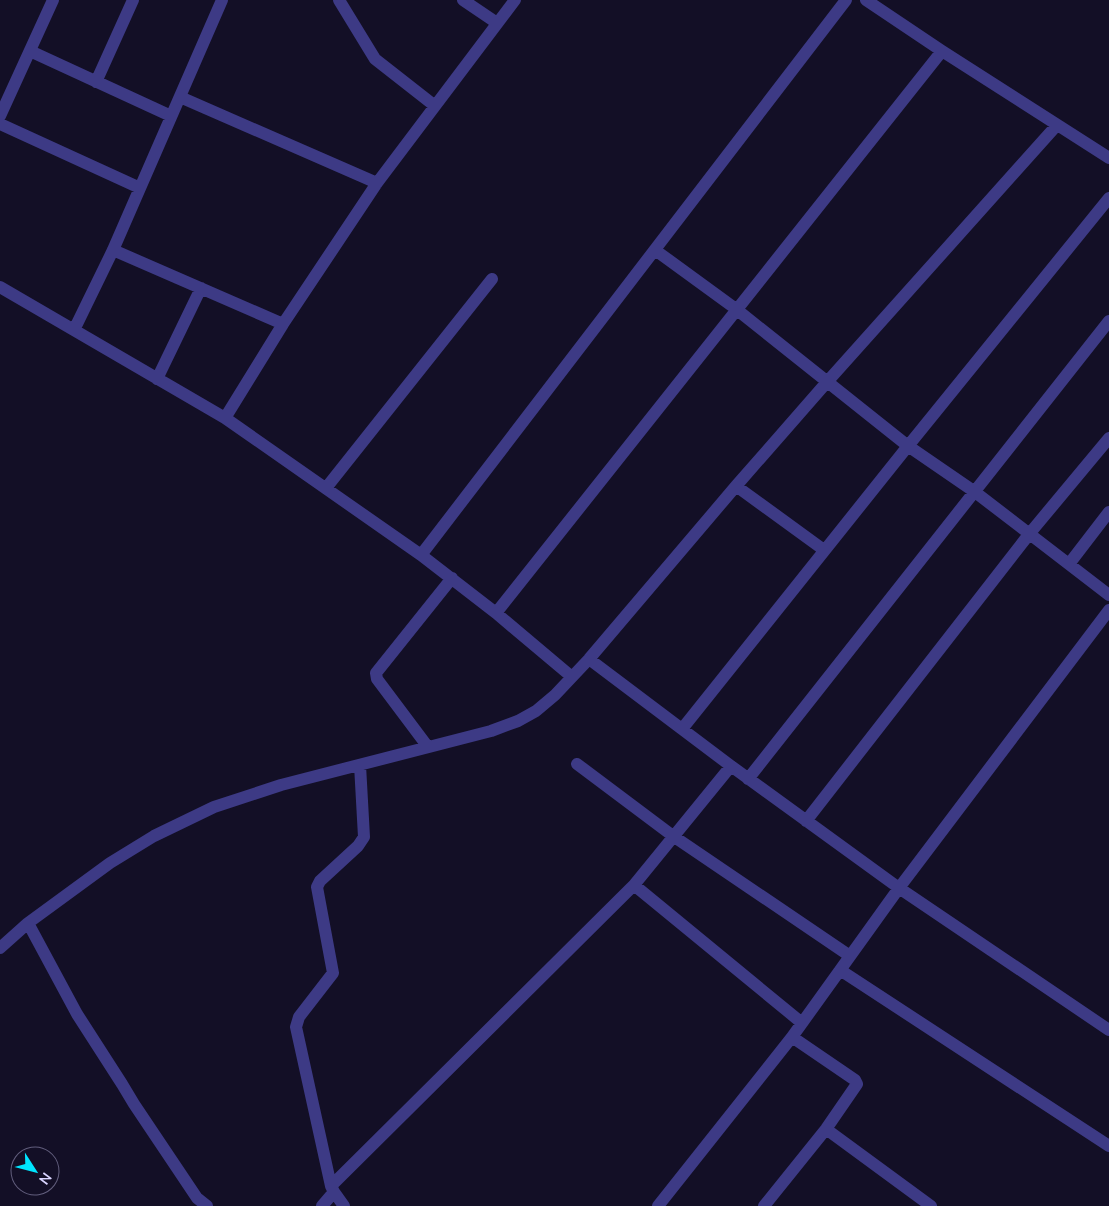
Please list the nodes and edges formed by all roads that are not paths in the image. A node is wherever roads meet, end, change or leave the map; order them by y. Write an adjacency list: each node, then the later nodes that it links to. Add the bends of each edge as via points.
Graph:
1 (53, 0): 10 (street)
2 (133, 0): 12 (street)
3 (222, 0): 13 (street)
4 (339, 0): 14 (street, via 375,59)
5 (463, 0): 9 (street)
6 (515, 0): 9 (street)
7 (846, 0): 24 (street)
8 (866, 0): 11 (street)
9 (497, 23): 14 (street)
10 (30, 51): 12 (street); 15 (street)
11 (942, 51): 18 (street); 28 (street)
12 (96, 82): 16 (street)
13 (180, 97): 16 (street); 20 (street)
14 (435, 106): 20 (street)
15 (0, 116)
16 (171, 116): 21 (street)
17 (0, 124): 21 (street)
18 (1057, 125): 19 (street); 33 (street)
19 (1109, 158)
20 (377, 184): 30 (street)
21 (140, 188): 23 (street)
22 (1109, 198): 36 (street)
23 (113, 250): 27 (street); 31 (street)
24 (655, 250): 28 (street); 43 (street)
25 (492, 279): 38 (street)
26 (0, 287): 31 (street)
27 (201, 288): 30 (street); 32 (street)
28 (736, 309): 33 (street); 48 (street)
29 (1109, 321): 39 (street)
30 (283, 324): 34 (street)
31 (74, 330): 32 (street)
32 (157, 379): 34 (street)
33 (827, 382): 36 (street); 37 (street)
34 (225, 418): 38 (street)
35 (1109, 438): 41 (street)
36 (908, 446): 39 (street); 42 (street)
37 (736, 486): 42 (street); 49 (street)
38 (326, 488): 43 (street)
39 (975, 492): 41 (street); 56 (street)
40 (1109, 512): 44 (street)
41 (1030, 533): 44 (street); 57 (street)
42 (824, 550): 51 (street)
43 (421, 555): 45 (street)
44 (1069, 564): 46 (street)
45 (452, 578): 48 (street); 52 (street, via 376,673 377,679)
46 (1109, 595)
47 (1109, 610): 60 (street)
48 (496, 613): 50 (street)
49 (589, 659): 50 (street); 51 (street)
50 (572, 677): 52 (street, via 555,696 518,721)
51 (682, 729): 55 (street)
52 (428, 747): 54 (street)
53 (577, 764): 58 (street)
54 (360, 765): 61 (street, via 214,807 154,836 110,863); 70 (street, via 364,836 358,846 320,880 317,887 333,973 299,1017 296,1027)
55 (731, 766): 56 (street); 58 (street)
56 (748, 779): 57 (street)
57 (806, 822): 60 (street)
58 (673, 836): 59 (street); 63 (street)
59 (634, 885): 65 (street); 70 (street)
60 (900, 888): 63 (street); 66 (street)
61 (28, 923): 62 (street); 71 (street, via 77,1014 197,1198)
62 (0, 948)
63 (850, 956): 64 (street)
64 (840, 970): 65 (street); 69 (street)
65 (802, 1024): 67 (street)
66 (1109, 1030)
67 (792, 1037): 68 (street, via 857,1082); 74 (street)
68 (826, 1130): 75 (street); 76 (street)
69 (1109, 1146)
70 (333, 1189): 72 (street); 73 (street)
71 (207, 1206)
72 (322, 1206)
73 (344, 1206)
74 (658, 1206)
75 (764, 1206)
76 (931, 1206)

